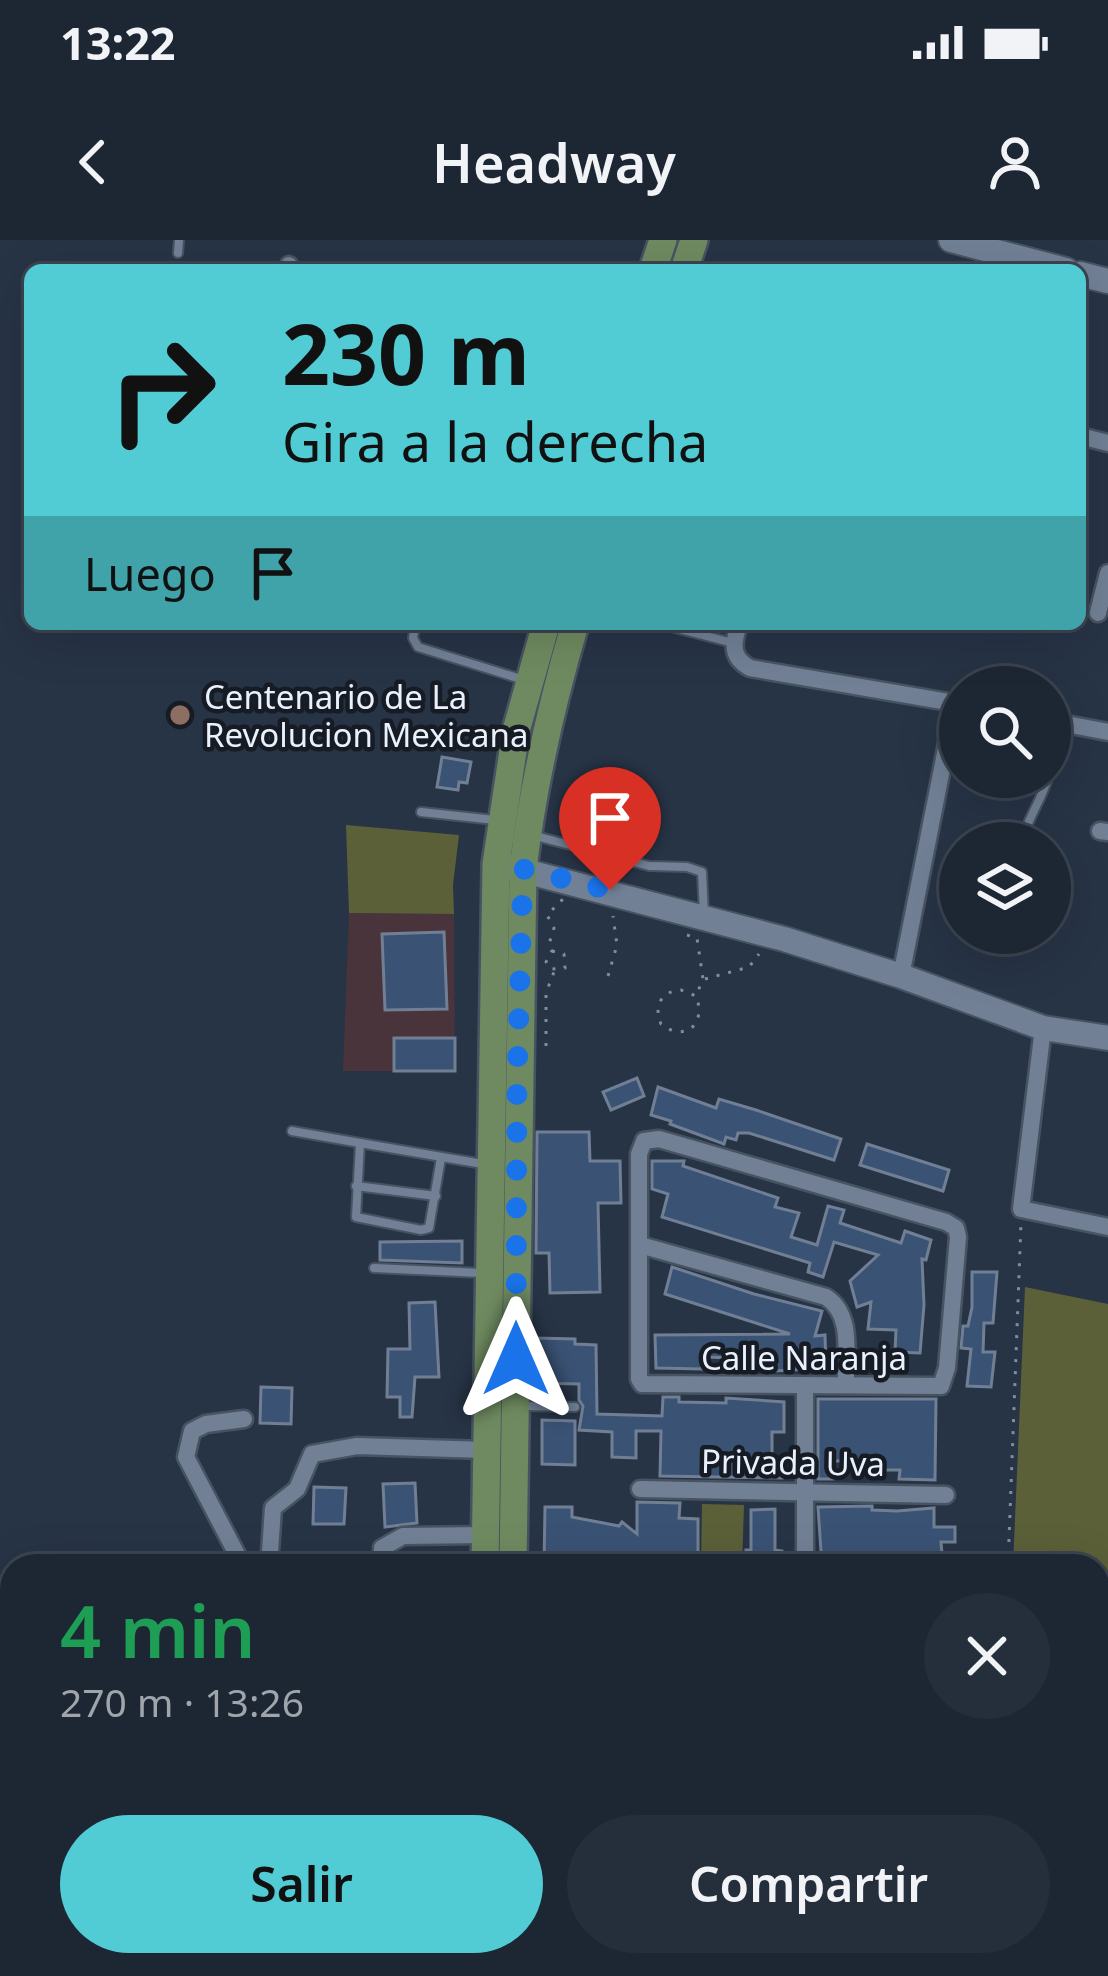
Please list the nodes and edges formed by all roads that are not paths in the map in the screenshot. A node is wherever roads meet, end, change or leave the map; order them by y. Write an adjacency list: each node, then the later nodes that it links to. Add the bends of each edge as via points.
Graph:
1 (179, 240): 3 (lane)
2 (951, 240): 4 (street)
3 (178, 253)
4 (1043, 264)
5 (1108, 573): 6 (street)
6 (1095, 612)
7 (414, 630): 13 (lane, via 418,647)
8 (544, 630): 13 (main road)
9 (572, 630): 19 (main road)
10 (683, 630): 12 (lane)
11 (737, 630): 12 (street)
12 (733, 643): 14 (street, via 750,668)
13 (529, 681): 19 (main road)
14 (939, 700)
15 (1071, 725): 16 (street)
16 (1108, 732)
17 (939, 794): 22 (street)
18 (421, 812): 19 (lane)
19 (515, 827): 20 (main road); 21 (lane, via 649,866 702,872)
20 (509, 866): 21 (street); 28 (main road); 37 (main road)
21 (704, 917): 22 (street)
22 (901, 976): 23 (street)
23 (1042, 1028): 24 (street); 31 (street, via 1022,1209)
24 (1108, 1038)
25 (292, 1131): 26 (lane)
26 (360, 1143): 27 (lane); 29 (lane)
27 (441, 1158): 28 (lane); 30 (lane)
28 (490, 1165): 34 (main road)
29 (356, 1186): 30 (lane); 30 (lane, via 359,1220 421,1230 431,1226)
30 (436, 1196)
31 (1108, 1227)
32 (640, 1245): 35 (street, via 837,1304); 35 (street, Calle Naranja, via 639,1154 652,1138 956,1228 944,1382); 36 (street, Calle Naranja, via 642,1384)
33 (374, 1268): 34 (lane)
34 (488, 1273): 40 (main road)
35 (845, 1385): 36 (street, Calle Naranja)
36 (806, 1386): 42 (street)
37 (516, 1406): 38 (lane); 49 (main road)
38 (575, 1407)
39 (244, 1419): 45 (street, via 192,1431 186,1457)
40 (486, 1450): 44 (main road); 46 (street, via 357,1446 312,1454 297,1490 271,1512)
41 (640, 1489): 42 (street, Privada Uva)
42 (806, 1492): 43 (street, Privada Uva); 50 (street)
43 (946, 1495)
44 (485, 1535): 47 (street, via 403,1536); 48 (main road)
45 (237, 1554)
46 (269, 1554)
47 (382, 1554)
48 (485, 1554)
49 (513, 1554)
50 (805, 1554)

